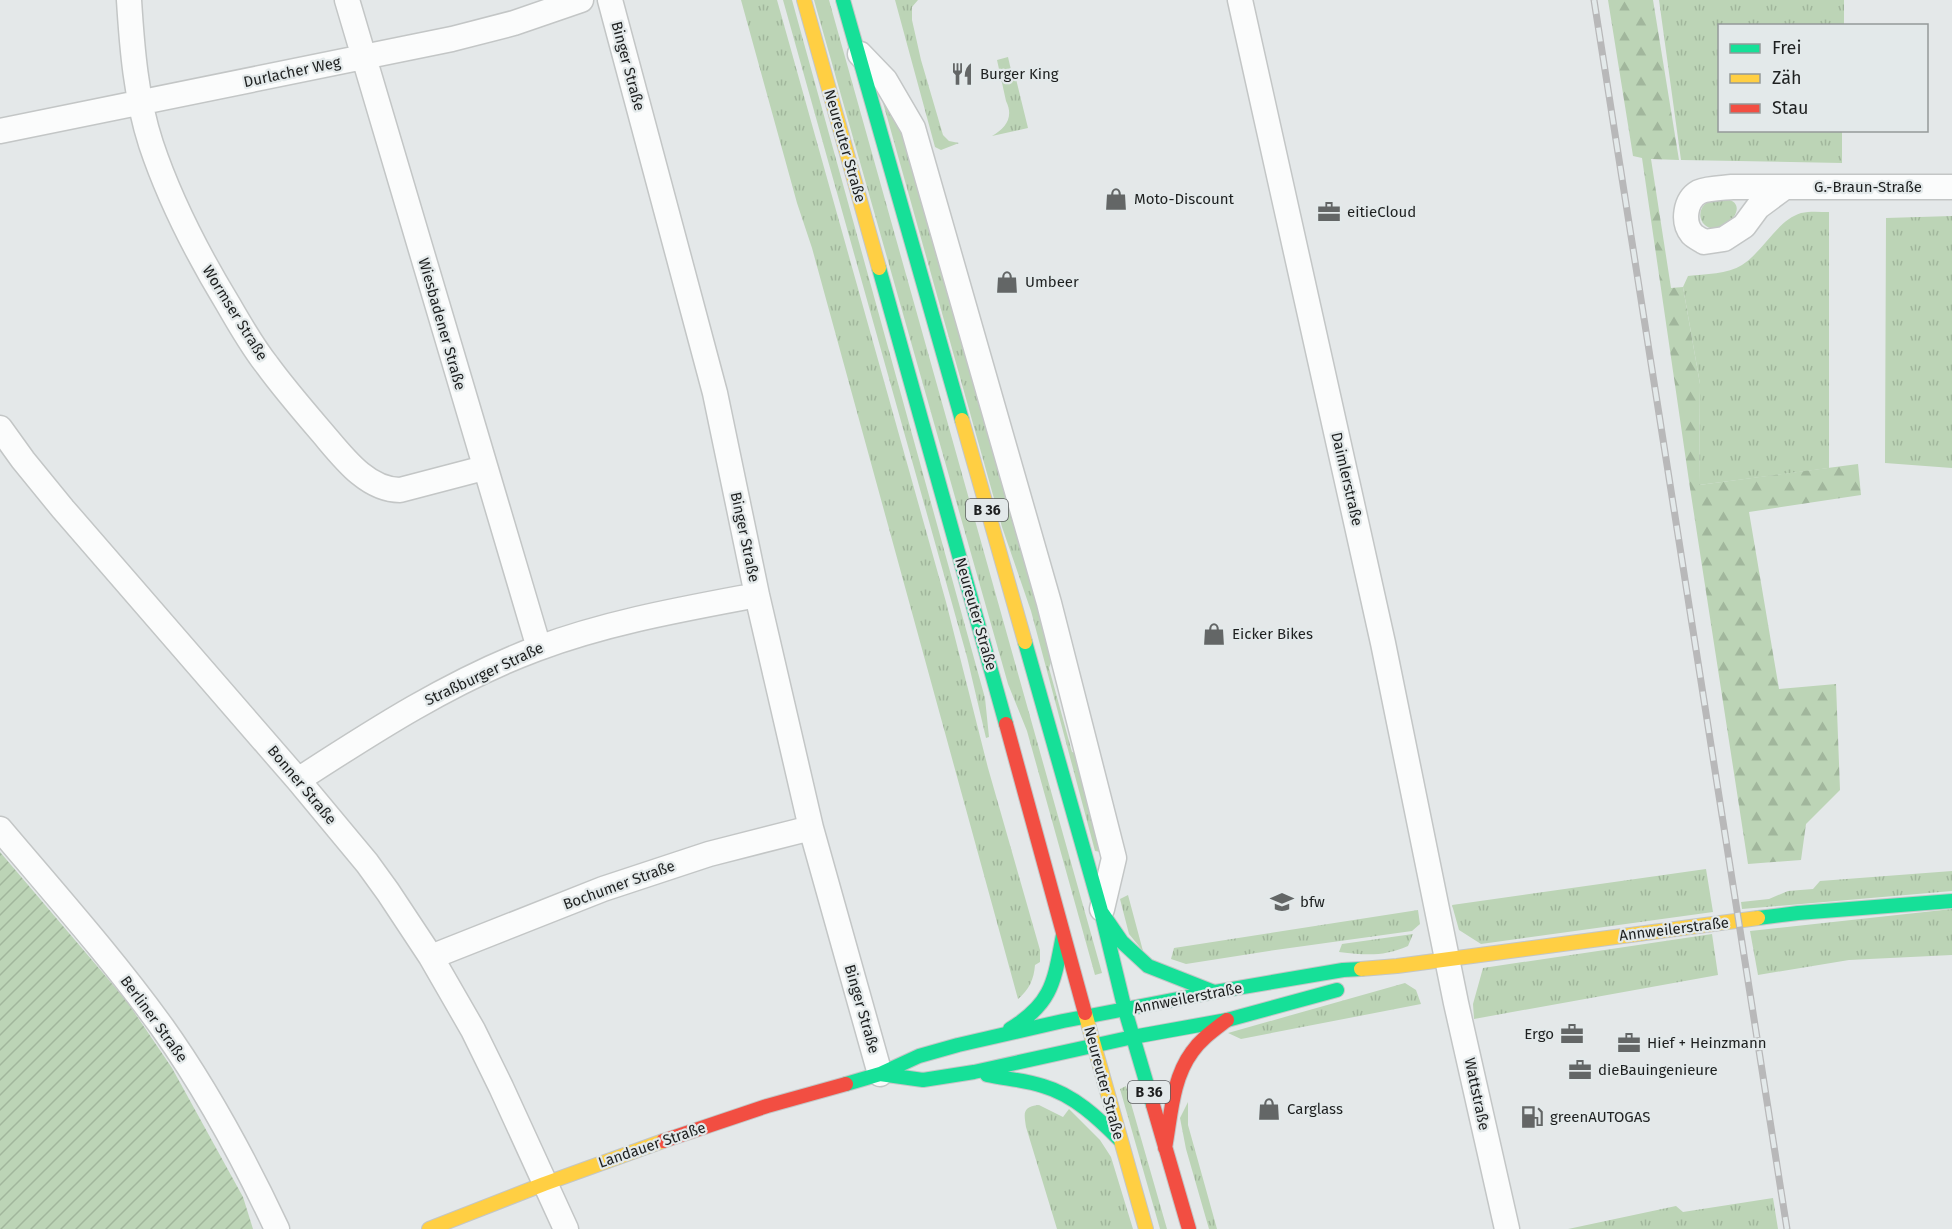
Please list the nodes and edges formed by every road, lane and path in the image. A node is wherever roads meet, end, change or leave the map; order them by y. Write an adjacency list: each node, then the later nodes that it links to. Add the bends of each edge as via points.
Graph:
1 (129, 0): 10 (street, Wormser Straße)
2 (347, 0): 9 (street, Wiesbadener Straße)
3 (581, 0): 9 (street, Durlacher Weg, via 492,29)
4 (610, 0): 16 (street, Binger Straße, via 714,393)
5 (804, 0): 23 (street, Neureuter Straße / B 36)
6 (843, 0): 8 (street, B 36)
7 (1240, 0): 25 (street, Daimlerstraße, via 1381,634)
8 (858, 51): 22 (street, B 36); 22 (street, via 885,80 913,128 1049,603 1114,858)
9 (364, 57): 10 (street, Durlacher Weg); 15 (street, Wiesbadener Straße)
10 (141, 103): 11 (street, Durlacher Weg); 15 (street, Wormser Straße, via 161,171 211,277 266,364 323,434 370,481 391,490)
11 (0, 131)
12 (1785, 187): 13 (street, G.-Braun-Straße)
13 (1952, 187)
14 (0, 428): 18 (street, Bonner Straße, via 63,508)
15 (484, 468): 17 (street, Wiesbadener Straße)
16 (757, 595): 17 (street, Straßburger Straße, via 620,623); 19 (street, Binger Straße)
17 (539, 648): 18 (street, Straßburger Straße, via 445,689)
18 (298, 780): 24 (street, Bonner Straße, via 367,863)
19 (811, 828): 24 (street, Bochumer Straße, via 637,878); 35 (street, Binger Straße)
20 (0, 830): 39 (street, Berliner Straße, via 163,1028 233,1142)
21 (1952, 901): 25 (street, Annweilerstraße, via 1798,913)
22 (1101, 911): 27 (street, via 1121,941 1148,966); 28 (street, B 36)
23 (1064, 935): 29 (street, Neureuter Straße / B 36); 31 (street, via 1054,981 1041,1006)
24 (430, 957): 38 (street, Bonner Straße, via 492,1067)
25 (1448, 959): 26 (street, Annweilerstraße); 44 (street, Wattstraße)
26 (1397, 966): 27 (street, Annweilerstraße, via 1343,970); 30 (street, Annweilerstraße, via 1352,985)
27 (1214, 992): 28 (street, Annweilerstraße)
28 (1125, 1010): 29 (street, Annweilerstraße); 32 (street, B 36)
29 (1086, 1017): 31 (street, Landauer Straße); 33 (street, Neureuter Straße / B 36)
30 (1227, 1020): 32 (street, Annweilerstraße); 37 (street, via 1197,1044 1180,1073)
31 (998, 1036): 35 (street, Landauer Straße, via 919,1056)
32 (1133, 1037): 33 (street, Annweilerstraße); 37 (street, B 36)
33 (1094, 1045): 34 (street, Landauer Straße); 36 (street, Neureuter Straße / B 36)
34 (974, 1072): 35 (street, Landauer Straße, via 923,1080); 36 (street, via 1059,1092)
35 (880, 1074): 38 (street, Landauer Straße, via 669,1138)
36 (1120, 1140): 42 (street, Neureuter Straße / B 36)
37 (1165, 1148): 43 (street, B 36)
38 (544, 1184): 40 (street, Landauer Straße); 41 (street, Bonner Straße)
39 (277, 1229)
40 (429, 1229)
41 (566, 1229)
42 (1146, 1229)
43 (1189, 1229)
44 (1507, 1229)

